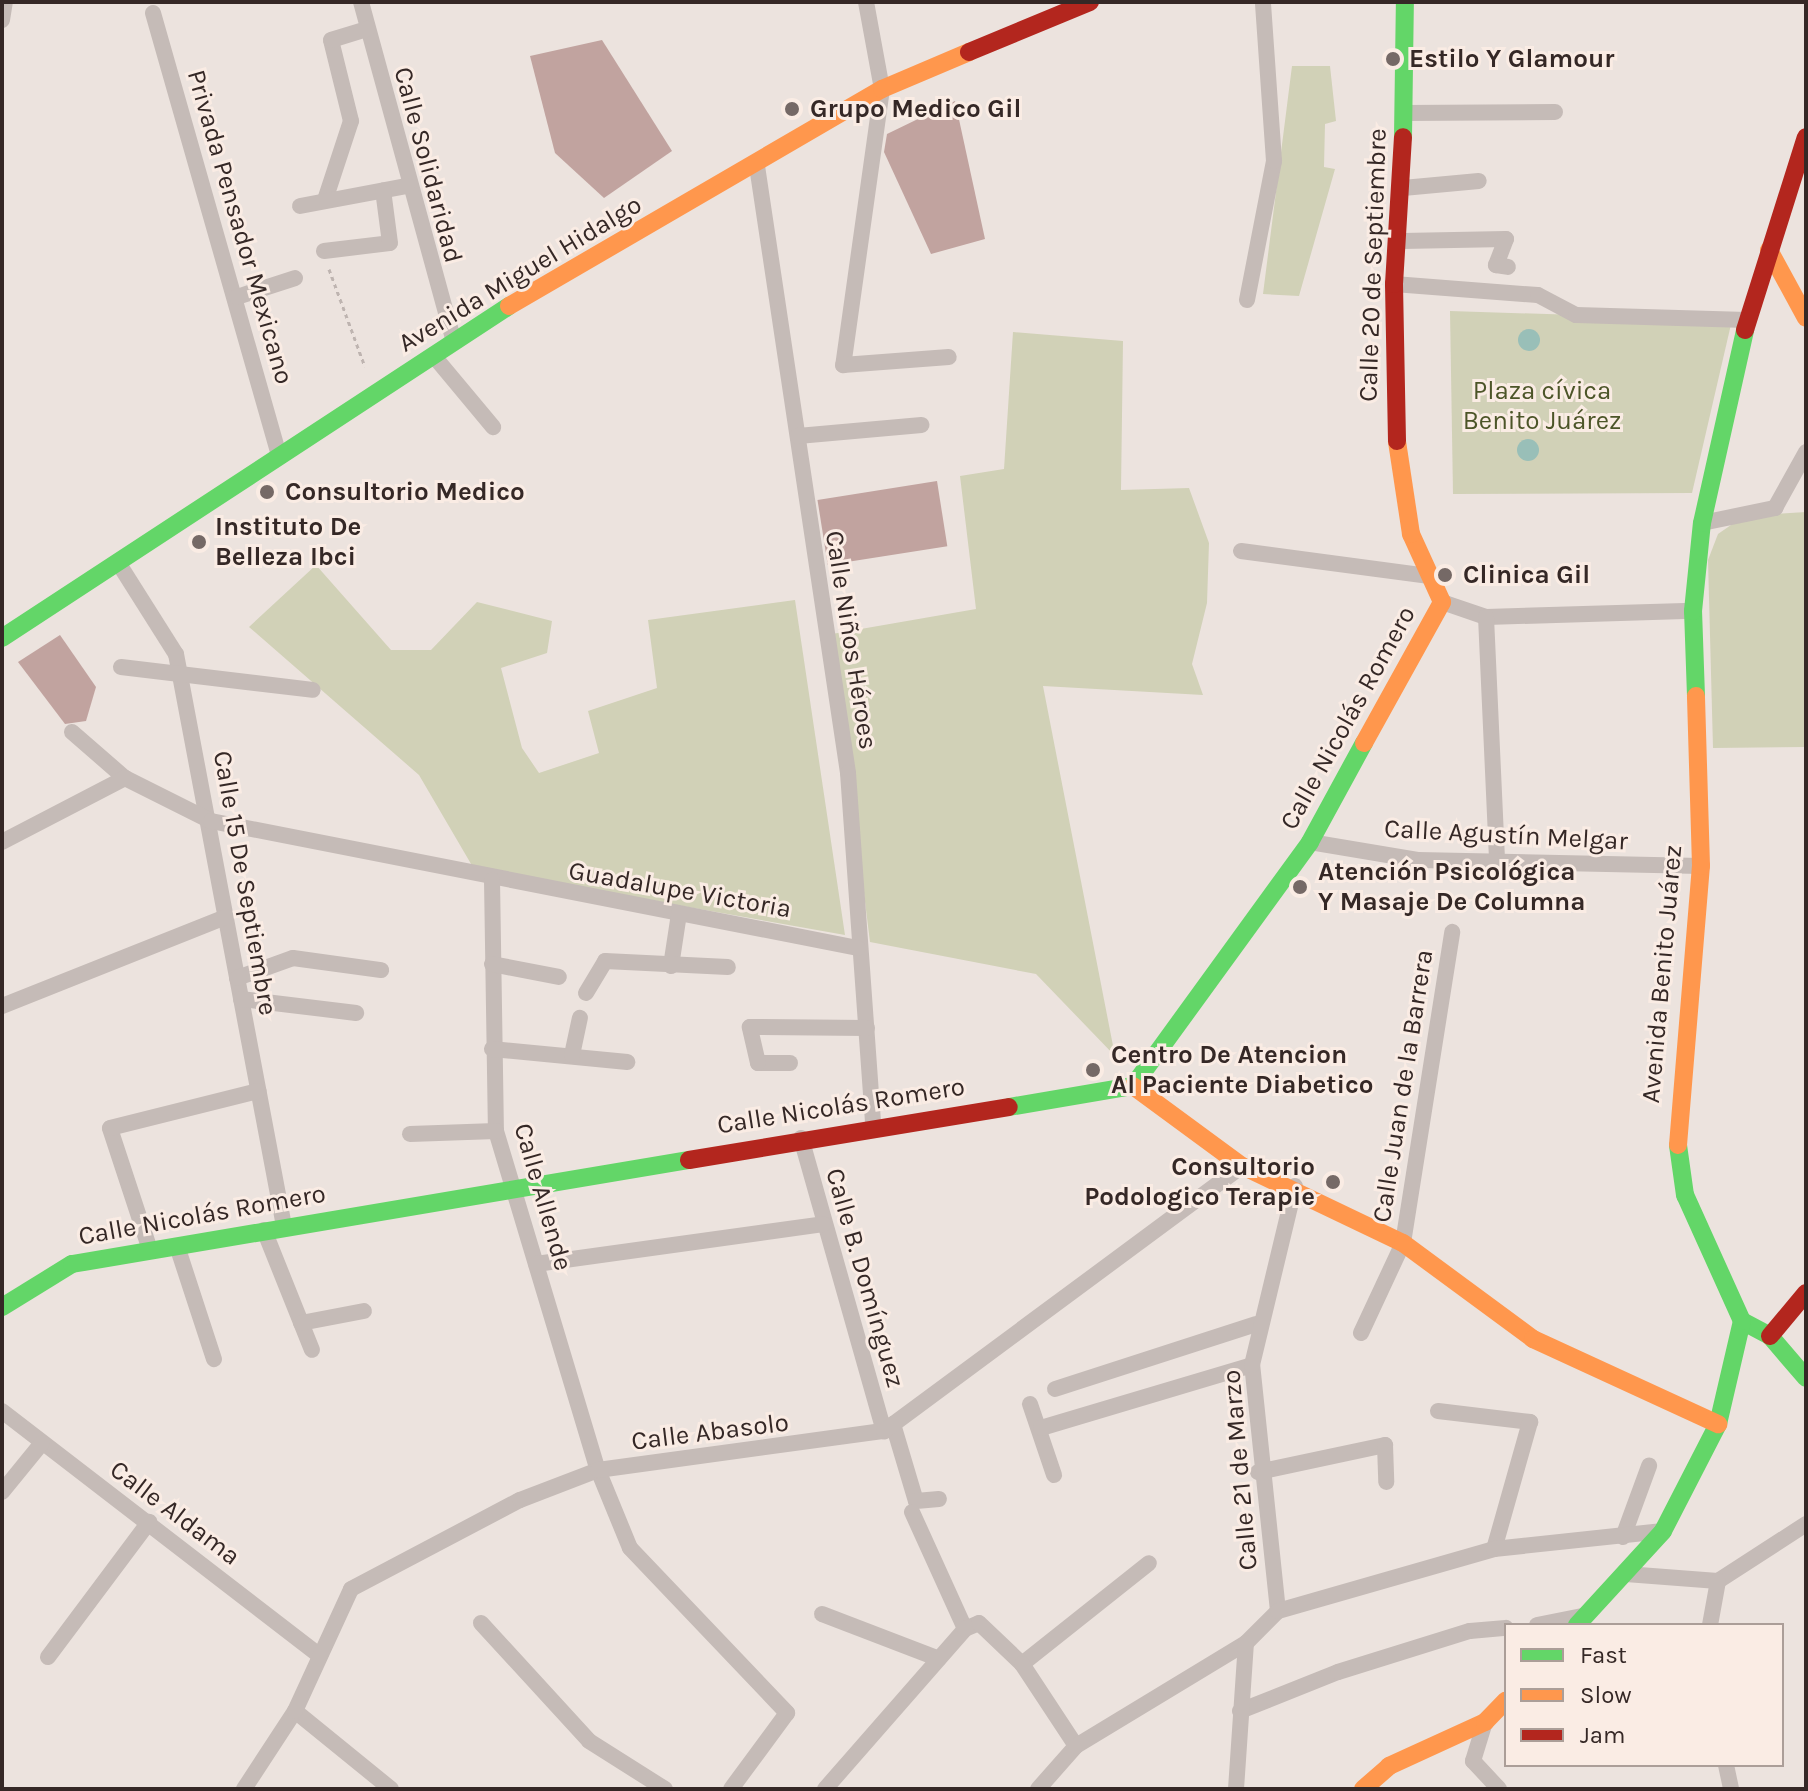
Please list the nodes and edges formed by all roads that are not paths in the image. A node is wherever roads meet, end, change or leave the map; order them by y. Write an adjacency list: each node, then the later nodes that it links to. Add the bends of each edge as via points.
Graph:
1 (5, 2): 8 (street)
2 (361, 2): 9 (street, Calle Solidaridad)
3 (866, 2): 10 (street)
4 (1090, 2): 10 (main road, Avenida Miguel Hidalgo)
5 (1263, 2): 28 (street, via 1274,161)
6 (1405, 2): 12 (main road, Calle 20 de Septiembre)
7 (153, 13): 27 (street, Privada Pensador Mexicano)
8 (2, 20)
9 (367, 29): 16 (street, Calle Solidaridad); 19 (street, via 331,40 351,121)
10 (882, 89): 14 (main road, Avenida Miguel Hidalgo); 33 (street, via 843,365)
11 (1555, 112): 12 (street)
12 (1404, 113): 17 (main road, Calle 20 de Septiembre)
13 (1806, 137): 22 (main road, Avenida Benito Juárez)
14 (757, 166): 31 (main road, Avenida Miguel Hidalgo); 36 (street, Calle Niños Héroes)
15 (1479, 181): 17 (street)
16 (407, 186): 18 (street); 31 (street, Calle Solidaridad)
17 (1403, 188): 21 (main road, Calle 20 de Septiembre)
18 (383, 190): 19 (street); 23 (street, via 390,243)
19 (326, 197): 20 (street)
20 (300, 206)
21 (1402, 241): 24 (street, via 1506,239 1496,265); 26 (main road, Calle 20 de Septiembre)
22 (1769, 250): 29 (main road); 30 (main road, Avenida Benito Juárez)
23 (324, 251)
24 (1508, 267)
25 (295, 278): 27 (street)
26 (1394, 284): 30 (street, via 1538,295 1576,315); 42 (main road, Calle 20 de Septiembre, via 1398,481 1411,534)
27 (237, 297): 38 (street, Privada Pensador Mexicano)
28 (1247, 300)
29 (1806, 318)
30 (1747, 320): 39 (main road, Avenida Benito Juárez)
31 (453, 339): 32 (main road, Avenida Miguel Hidalgo)
32 (433, 355): 35 (street); 38 (main road, Avenida Miguel Hidalgo)
33 (949, 357)
34 (922, 425): 36 (street)
35 (493, 427)
36 (798, 436): 61 (street, Calle Niños Héroes, via 816,594 848,773)
37 (1806, 452): 39 (street, via 1775,508)
38 (279, 455): 41 (main road, Avenida Miguel Hidalgo)
39 (1702, 523): 44 (main road, Avenida Benito Juárez)
40 (1241, 551): 42 (street)
41 (119, 564): 46 (main road, Avenida Miguel Hidalgo); 48 (street, Calle 15 De Septiembre, via 161,626)
42 (1435, 577): 43 (main road, Calle 20 de Septiembre)
43 (1442, 602): 45 (street); 54 (main road, Calle Nicolás Romero)
44 (1693, 611): 45 (street); 56 (main road, Avenida Benito Juárez)
45 (1486, 617): 55 (street)
46 (2, 638)
47 (121, 667): 48 (street)
48 (181, 679): 49 (street); 52 (street, Calle 15 De Septiembre)
49 (313, 690)
50 (72, 732): 51 (street, Guadalupe Victoria)
51 (125, 778): 52 (street, Guadalupe Victoria); 53 (street)
52 (211, 821): 57 (street, Guadalupe Victoria); 59 (street, Calle 15 De Septiembre)
53 (2, 842)
54 (1310, 842): 55 (street, Calle Agustín Melgar, via 1418,860); 78 (main road, Calle Nicolás Romero)
55 (1497, 862): 56 (street, Calle Agustín Melgar)
56 (1701, 866): 97 (main road, Avenida Benito Juárez, via 1676,1107 1679,1158 1685,1195)
57 (492, 880): 58 (street, Guadalupe Victoria); 62 (street, Calle Allende)
58 (679, 914): 61 (street, Guadalupe Victoria); 63 (street)
59 (226, 917): 67 (street, Calle 15 De Septiembre); 70 (street)
60 (1452, 932): 90 (street, Calle Juan de la Barrera)
61 (858, 948): 73 (street, Calle Niños Héroes)
62 (492, 964): 66 (street); 74 (street, Calle Allende)
63 (671, 966): 64 (street); 68 (street, via 605,961)
64 (728, 967)
65 (381, 970): 67 (street, via 293,958)
66 (559, 977)
67 (237, 978): 69 (street, Calle 15 De Septiembre)
68 (586, 993)
69 (241, 999): 71 (street); 79 (street, Calle 15 De Septiembre)
70 (2, 1006)
71 (356, 1013)
72 (580, 1018): 75 (street)
73 (867, 1028): 77 (street, via 750,1027 758,1063); 80 (street, Calle Niños Héroes)
74 (492, 1049): 75 (street); 81 (street, Calle Allende)
75 (572, 1055): 76 (street)
76 (627, 1062)
77 (790, 1063)
78 (1133, 1086): 80 (main road, Calle Nicolás Romero); 84 (main road)
79 (258, 1091): 88 (street, Calle 15 De Septiembre); 92 (street, via 110,1128)
80 (873, 1126): 83 (main road, Calle Nicolás Romero)
81 (496, 1131): 82 (street); 85 (street, Calle Allende)
82 (410, 1134)
83 (801, 1138): 85 (main road, Calle Nicolás Romero); 87 (street, Calle B. Domínguez)
84 (1242, 1166): 86 (main road); 111 (street, Calle Abasolo)
85 (510, 1186): 88 (main road, Calle Nicolás Romero); 93 (street, Calle Allende)
86 (1295, 1186): 90 (main road); 99 (street, Calle 21 de Marzo)
87 (823, 1224): 93 (street); 111 (street, Calle B. Domínguez)
88 (284, 1226): 89 (main road, Calle Nicolás Romero)
89 (264, 1230): 91 (main road, Calle Nicolás Romero); 98 (street)
90 (1403, 1243): 100 (street, Calle Juan de la Barrera); 110 (main road, via 1533,1339)
91 (177, 1246): 92 (main road, Calle Nicolás Romero); 103 (street)
92 (150, 1250): 95 (main road, Calle Nicolás Romero, via 72,1264)
93 (536, 1264): 115 (street, Calle Allende)
94 (1806, 1293): 101 (main road)
95 (2, 1307)
96 (364, 1311): 98 (street)
97 (1742, 1321): 101 (main road); 110 (main road)
98 (301, 1323): 102 (street)
99 (1256, 1324): 104 (street, Calle 21 de Marzo); 106 (street)
100 (1361, 1333)
101 (1770, 1336): 105 (main road)
102 (312, 1350)
103 (214, 1359)
104 (1252, 1365): 112 (street); 116 (street, Calle 21 de Marzo)
105 (1806, 1378)
106 (1055, 1389)
107 (1030, 1404): 112 (street)
108 (2, 1411): 113 (street, Calle Aldama)
109 (1438, 1411): 126 (street, via 1530,1422)
110 (1718, 1424): 124 (main road)
111 (888, 1428): 115 (street, Calle Abasolo); 120 (street, Calle B. Domínguez, via 916,1501)
112 (1041, 1428): 117 (street)
113 (42, 1443): 119 (street); 122 (street, Calle Aldama)
114 (1649, 1466): 125 (street)
115 (598, 1470): 139 (street, Calle Abasolo, via 520,1500 351,1589); 152 (street, Calle Allende, via 630,1548 787,1713)
116 (1258, 1472): 118 (street, via 1385,1445); 130 (street, Calle 21 de Marzo)
117 (1054, 1475)
118 (1386, 1482)
119 (2, 1492)
120 (939, 1499)
121 (912, 1512): 137 (street)
122 (149, 1522): 139 (street, Calle Aldama); 140 (street)
123 (1806, 1524): 129 (street)
124 (1663, 1531): 125 (street); 128 (main road)
125 (1623, 1537): 126 (street)
126 (1494, 1549): 130 (street)
127 (1149, 1563): 142 (street)
128 (1626, 1574): 129 (street); 132 (main road)
129 (1718, 1581): 135 (street)
130 (1278, 1611): 138 (street)
131 (822, 1614): 141 (street)
132 (1582, 1620): 134 (street)
133 (481, 1623): 151 (street, via 589,1741)
134 (1555, 1623)
135 (1710, 1623)
136 (1504, 1628): 145 (street, via 1470,1631 1367,1662)
137 (965, 1629): 141 (street); 142 (street, via 990,1626)
138 (1246, 1643): 145 (street); 147 (street)
139 (317, 1654): 144 (street, Calle Abasolo)
140 (48, 1657)
141 (939, 1659): 153 (street)
142 (1022, 1664): 147 (street)
143 (1504, 1702): 146 (main road)
144 (295, 1711): 149 (street, Calle Abasolo); 150 (street)
145 (1240, 1711): 155 (street)
146 (1485, 1722): 156 (main road, via 1389,1766); 157 (street, via 1473,1761)
147 (1076, 1746): 154 (street)
148 (1726, 1767): 158 (street)
149 (244, 1789)
150 (391, 1789)
151 (665, 1789)
152 (731, 1789)
153 (825, 1789)
154 (1038, 1789)
155 (1236, 1789)
156 (1363, 1789)
157 (1499, 1789)
158 (1731, 1789)

